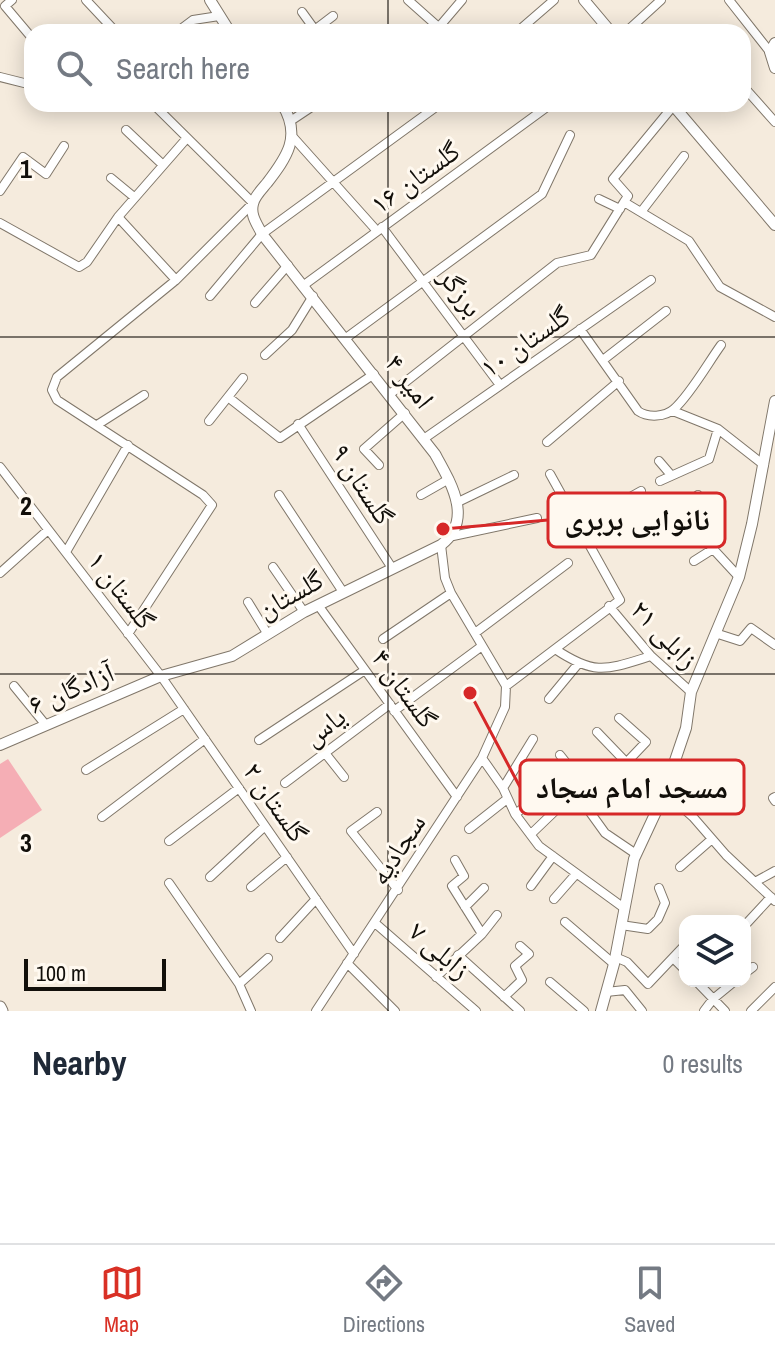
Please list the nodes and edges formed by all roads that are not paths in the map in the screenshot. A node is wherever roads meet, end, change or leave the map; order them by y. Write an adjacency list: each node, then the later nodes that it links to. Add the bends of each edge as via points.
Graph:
1 (86, 0): 13 (street)
2 (210, 0): 11 (street)
3 (408, 0): 18 (street)
4 (462, 0): 19 (street)
5 (554, 0): 20 (street)
6 (584, 0): 21 (street)
7 (661, 0): 22 (street)
8 (729, 0): 24 (street)
9 (8, 3): 23 (street)
10 (302, 12): 16 (street)
11 (219, 16): 14 (street); 15 (street)
12 (333, 16): 17 (street)
13 (108, 24)
14 (188, 24)
15 (224, 24)
16 (309, 24)
17 (322, 24)
18 (435, 24)
19 (446, 24)
20 (526, 24)
21 (604, 24)
22 (635, 24)
23 (24, 26)
24 (773, 47): 25 (street)
25 (775, 68)
26 (0, 77): 27 (street)
27 (24, 83)
28 (751, 95): 37 (street)
29 (161, 112): 41 (street)
30 (287, 112): 36 (street)
31 (304, 112): 36 (street)
32 (429, 112): 46 (street)
33 (540, 112): 56 (street, گلستان ۱۶)
34 (667, 112): 51 (street, via 613,179 628,196)
35 (679, 112): 55 (street)
36 (292, 120): 40 (street)
37 (775, 122)
38 (126, 130): 44 (street)
39 (570, 135): 61 (street, via 542,194)
40 (292, 136): 46 (street, برزگر); 50 (street, via 284,159)
41 (187, 138): 44 (street); 50 (street)
42 (64, 146): 47 (street, via 46,174 23,157)
43 (684, 156): 52 (street)
44 (163, 165): 48 (street)
45 (111, 178): 48 (street)
46 (335, 182): 56 (street, برزگر); 57 (street)
47 (0, 191)
48 (134, 197): 53 (street)
49 (599, 199): 51 (street)
50 (253, 203): 57 (street, امیر ۴, via 252,216); 59 (street)
51 (622, 205): 52 (street); 69 (street, via 591,255 557,263)
52 (641, 212): 67 (street, via 689,241 720,287)
53 (118, 217): 54 (street, via 79,267); 59 (street)
54 (0, 223)
55 (775, 225)
56 (380, 229): 61 (street, برزگر); 62 (street, گلستان ۱۶)
57 (262, 234): 58 (street, امیر ۴); 63 (street)
58 (288, 265): 62 (street, امیر ۴); 65 (street)
59 (176, 280): 86 (street, via 53,383 57,400)
60 (651, 280): 68 (street, گلستان ۱۰)
61 (423, 282): 69 (street, برزگر); 70 (street)
62 (304, 285): 64 (street, امیر ۴)
63 (210, 296)
64 (313, 296): 70 (street, امیر ۴); 72 (street, via 292,330)
65 (255, 303)
66 (666, 311): 73 (street)
67 (775, 317)
68 (580, 329): 73 (street); 77 (street, گلستان ۱۰)
69 (464, 336): 77 (street, برزگر); 78 (street)
70 (346, 338): 74 (street, امیر ۴)
71 (721, 345): 82 (street)
72 (265, 355)
73 (603, 360): 76 (street)
74 (374, 374): 78 (street, امیر ۴); 85 (street)
75 (243, 378): 80 (street)
76 (619, 381): 82 (street, via 644,415); 89 (street)
77 (500, 385): 88 (street, گلستان ۱۰)
78 (390, 394): 83 (street, امیر ۴)
79 (144, 395): 86 (street)
80 (228, 397): 84 (street); 85 (street, via 280,438)
81 (775, 401): 93 (street)
82 (673, 411): 87 (street)
83 (405, 413): 88 (street, امیر ۴); 92 (street, via 364,449)
84 (209, 421)
85 (298, 424): 118 (street, گلستان ۹)
86 (97, 425): 90 (street)
87 (718, 429): 93 (street); 97 (street, via 709,459)
88 (425, 438): 99 (street, امیر ۴)
89 (547, 442)
90 (128, 445): 114 (street); 130 (street, via 212,505)
91 (659, 461): 97 (street)
92 (379, 465)
93 (764, 465): 98 (street); 120 (street)
94 (0, 467): 109 (street, گلستان ۱)
95 (550, 474): 108 (street)
96 (514, 475): 105 (street)
97 (671, 475): 100 (street)
98 (775, 475)
99 (449, 479): 103 (street); 105 (street, امیر ۴)
100 (660, 481)
101 (641, 491): 106 (street)
102 (279, 495): 121 (street)
103 (421, 495)
104 (698, 495): 113 (street, via 678,511)
105 (456, 503): 111 (street, امیر ۴)
106 (616, 505): 108 (street); 110 (street)
107 (537, 518): 111 (street)
108 (577, 527): 125 (street, via 620,600)
109 (48, 530): 114 (street, گلستان ۱); 119 (street)
110 (633, 533)
111 (453, 536): 112 (street)
112 (441, 545): 118 (street, گلستان); 122 (street)
113 (713, 549): 115 (street); 120 (street)
114 (66, 552): 130 (street, گلستان ۱)
115 (694, 561)
116 (568, 563): 128 (street)
117 (273, 567): 126 (street)
118 (392, 568): 121 (street, گلستان)
119 (0, 573)
120 (739, 577): 129 (street)
121 (343, 592): 124 (street, گلستان)
122 (451, 593): 128 (street); 131 (street)
123 (248, 602): 127 (street)
124 (318, 605): 126 (street, گلستان); 137 (street, گلستان ۴)
125 (609, 606): 134 (street); 135 (street, زابلی ۲۱)
126 (304, 612): 127 (street, گلستان)
127 (267, 633): 138 (street, گلستان, via 232,656)
128 (475, 633): 133 (street)
129 (715, 633): 132 (street, via 740,641 751,628); 141 (street)
130 (128, 634): 138 (street, گلستان ۱)
131 (383, 639)
132 (775, 645)
133 (482, 646): 140 (street); 143 (street, یاس)
134 (555, 649): 136 (street); 140 (street)
135 (651, 656): 136 (street, via 601,669); 141 (street, زابلی ۲۱)
136 (578, 664): 142 (street)
137 (365, 670): 143 (street, گلستان ۴); 150 (street)
138 (161, 676): 144 (street, گلستان ۲); 146 (street, آزادگان ۶)
139 (14, 686): 146 (street)
140 (506, 686): 154 (street, سجادیه, via 505,707)
141 (691, 692): 162 (street, via 686,728)
142 (549, 699)
143 (392, 708): 152 (street, یاس); 163 (street, گلستان ۴)
144 (184, 709): 148 (street, گلستان ۲); 156 (street)
145 (619, 718): 155 (street, via 646,742)
146 (45, 724): 151 (street, آزادگان ۶)
147 (597, 732): 155 (street)
148 (205, 739): 160 (street, گلستان ۲); 169 (street)
149 (533, 739): 161 (street)
150 (259, 740)
151 (0, 745)
152 (325, 753): 157 (street); 158 (street, یاس)
153 (560, 755): 155 (street, via 575,774 585,767 604,790)
154 (482, 758): 161 (street); 163 (street, سجادیه)
155 (628, 764): 162 (street, via 647,784)
156 (86, 770)
157 (344, 777)
158 (285, 783)
159 (554, 786): 168 (street)
160 (239, 788): 170 (street, گلستان ۲); 174 (street)
161 (503, 788): 164 (street)
162 (665, 792): 173 (street); 175 (street)
163 (457, 797): 189 (street, سجادیه)
164 (507, 799): 168 (street); 171 (street)
165 (587, 808): 175 (street, via 605,833)
166 (555, 811): 172 (street)
167 (377, 812): 189 (street, via 351,831)
168 (515, 814): 172 (street)
169 (102, 817)
170 (265, 826): 177 (street, گلستان ۲); 182 (street)
171 (469, 829)
172 (531, 834): 176 (street)
173 (712, 839): 179 (street); 183 (street)
174 (169, 841)
175 (636, 854): 194 (street)
176 (553, 856): 181 (street); 185 (street)
177 (287, 857): 186 (street); 190 (street, گلستان ۲)
178 (455, 860): 193 (street, via 464,876 452,886)
179 (680, 867)
180 (775, 871): 183 (street)
181 (576, 874): 191 (street); 194 (street)
182 (210, 877)
183 (755, 882): 192 (street)
184 (169, 883): 213 (street)
185 (531, 886)
186 (251, 887)
187 (484, 888): 193 (street)
188 (659, 888): 199 (street, via 665,903 648,929)
189 (398, 890): 198 (street, سجادیه)
190 (316, 899): 201 (street); 204 (street, گلستان ۲)
191 (554, 899)
192 (773, 899): 196 (street)
193 (465, 907): 200 (street)
194 (624, 908): 199 (street)
195 (497, 915): 200 (street)
196 (751, 919)
197 (565, 922): 208 (street)
198 (375, 923): 204 (street, سجادیه); 211 (street, زابلی ۷)
199 (621, 925): 208 (street)
200 (482, 934): 205 (street)
201 (280, 938)
202 (520, 946): 218 (street, via 529,954 515,966 522,980)
203 (679, 952): 207 (street)
204 (354, 954): 209 (street, سجادیه)
205 (458, 955): 211 (street); 218 (street, زابلی ۷)
206 (268, 958): 213 (street)
207 (673, 958): 208 (street, via 648,984 627,962); 210 (street)
208 (615, 960): 217 (street)
209 (347, 963): 221 (street, سجادیه); 222 (street)
210 (679, 964)
211 (436, 977): 223 (street, زابلی ۷)
212 (550, 982): 225 (street)
213 (239, 984): 220 (street)
214 (702, 987): 219 (street)
215 (728, 987): 219 (street)
216 (775, 987): 230 (street)
217 (606, 992): 226 (street); 227 (street, via 625,990)
218 (504, 997): 224 (street, زابلی ۷)
219 (713, 999): 228 (street); 229 (street)
220 (251, 1011)
221 (316, 1011)
222 (395, 1011)
223 (476, 1011)
224 (520, 1011)
225 (584, 1011)
226 (601, 1011)
227 (642, 1011)
228 (704, 1011)
229 (725, 1011)
230 (751, 1011)

